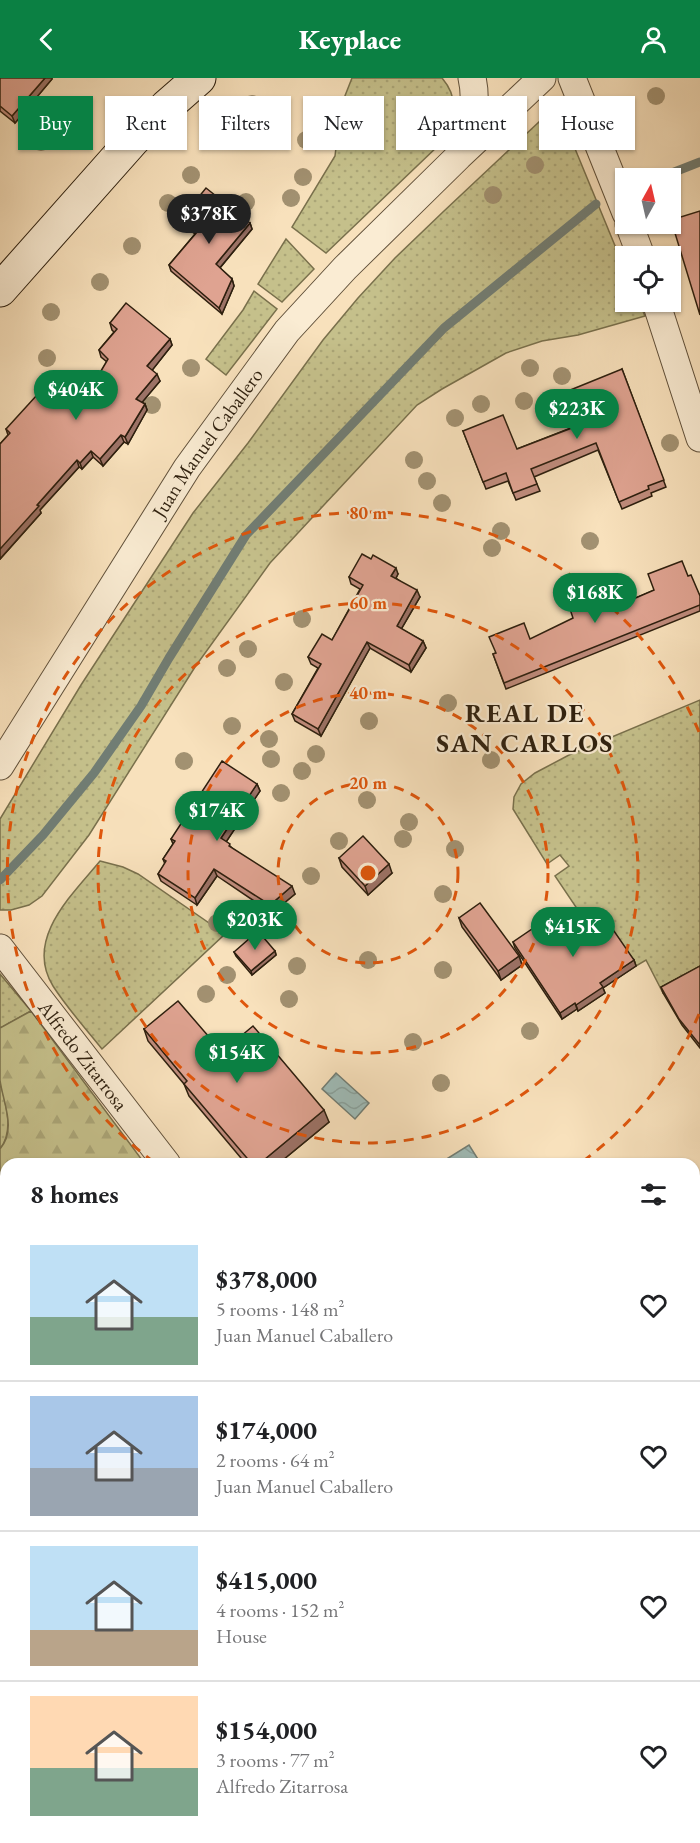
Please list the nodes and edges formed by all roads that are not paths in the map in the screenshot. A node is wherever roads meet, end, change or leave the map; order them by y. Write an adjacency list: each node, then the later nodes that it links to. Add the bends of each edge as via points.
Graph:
1 (168, 78): 6 (street)
2 (199, 78): 7 (street)
3 (472, 78): 9 (street, Juan Manuel Caballero, via 473,116)
4 (542, 78): 9 (street, Juan Manuel Caballero)
5 (572, 78): 10 (street)
6 (158, 96)
7 (178, 96)
8 (124, 150): 11 (street)
9 (459, 156): 14 (street, Juan Manuel Caballero, via 287,331 187,468)
10 (615, 187)
11 (0, 290)
12 (659, 312): 13 (street)
13 (700, 438)
14 (0, 766)
15 (0, 948): 16 (street, Alfredo Zitarrosa)
16 (161, 1158)

